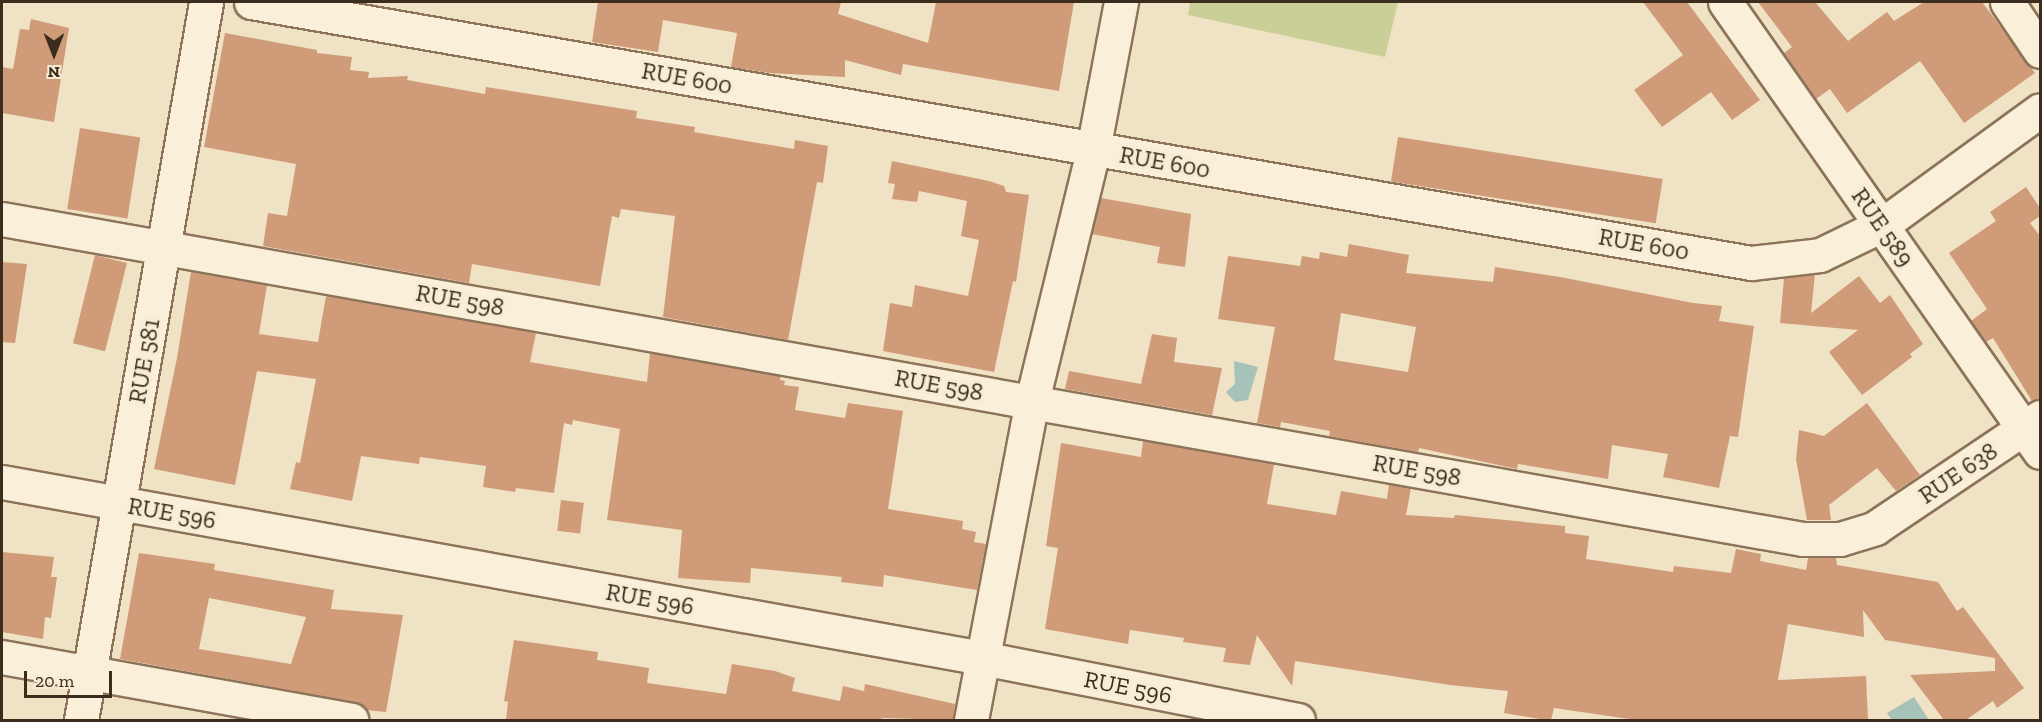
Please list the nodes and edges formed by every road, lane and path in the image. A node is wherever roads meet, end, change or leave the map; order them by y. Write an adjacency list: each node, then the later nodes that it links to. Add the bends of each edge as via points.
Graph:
1 (206, 2): 11 (street, RUE 581)
2 (251, 2): 8 (street, RUE 600)
3 (1120, 2): 8 (street)
4 (1725, 2): 10 (street, RUE 589)
5 (2007, 2): 6 (street)
6 (2040, 51)
7 (2040, 110): 10 (street, RUE 600)
8 (1094, 150): 10 (street, RUE 600, via 1751,263 1820,255); 12 (street)
9 (2, 219): 11 (street, RUE 598)
10 (1882, 225): 13 (street, RUE 589)
11 (163, 248): 12 (street, RUE 598); 15 (street, RUE 581)
12 (1032, 401): 16 (street, RUE 598, via 1803,538 1840,540); 18 (street)
13 (2035, 432): 16 (street, RUE 638)
14 (2, 482): 15 (street, RUE 596)
15 (119, 503): 18 (street, RUE 596); 19 (street, RUE 581)
16 (1875, 528)
17 (2, 657): 19 (street)
18 (982, 658): 22 (street); 23 (street, RUE 596)
19 (90, 673): 20 (street, RUE 581); 21 (street)
20 (81, 720)
21 (351, 720)
22 (971, 720)
23 (1298, 720)

